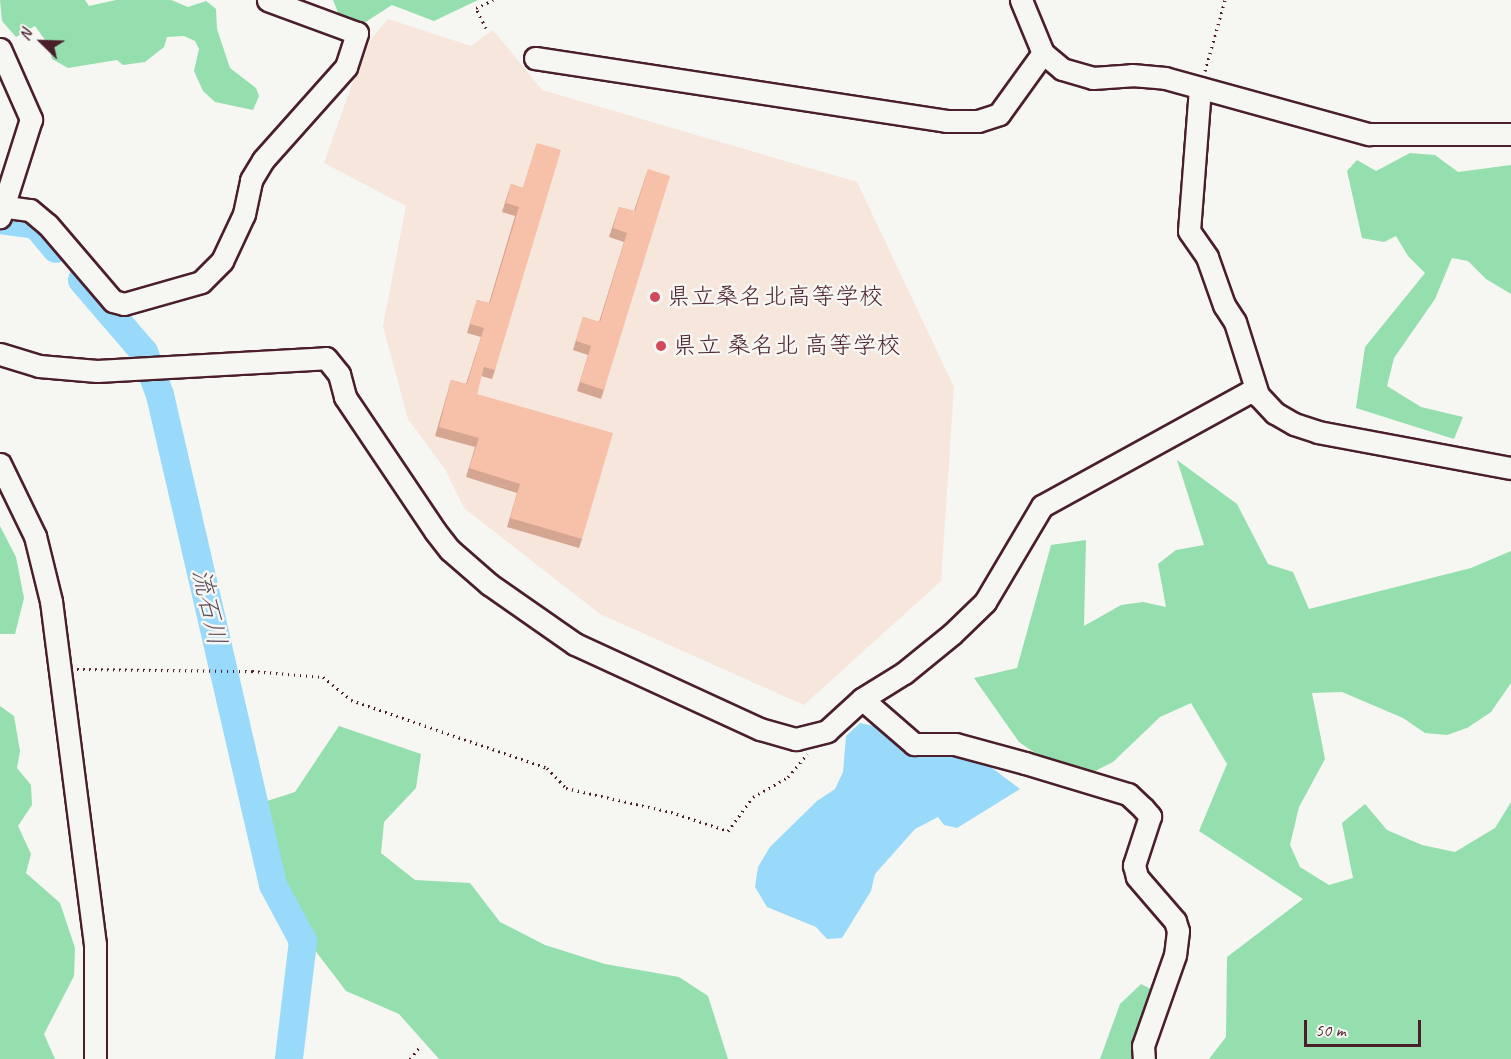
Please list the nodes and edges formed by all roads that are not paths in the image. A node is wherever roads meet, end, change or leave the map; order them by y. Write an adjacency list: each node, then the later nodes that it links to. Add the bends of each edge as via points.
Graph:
1 (268, 0): 8 (street, via 357,33 345,67 263,160 251,180 244,214 222,261 201,282 124,304 113,302 48,225 30,210)
2 (1021, 0): 4 (street)
3 (0, 49): 8 (street, via 31,119)
4 (1043, 53): 5 (street, via 999,114 978,121 946,122); 6 (street, via 1062,69 1093,78 1165,78)
5 (535, 58)
6 (1200, 88): 7 (street, via 1369,134); 10 (street, via 1189,231 1207,257 1220,296 1235,322)
7 (1511, 134)
8 (0, 209)
9 (0, 354): 13 (street, via 39,366 97,371 326,358 339,374 345,396 450,550 489,584 575,644 780,736 809,739 827,731)
10 (1258, 395): 12 (street, via 1275,413 1318,432); 13 (street, via 1249,392 1238,397 1042,506 985,602 904,674)
11 (0, 464): 14 (street, via 19,499 43,562 95,944)
12 (1511, 468)
13 (862, 699): 15 (street, via 914,744 955,744 1128,794 1150,816 1134,865 1137,877 1175,921 1178,931 1175,955 1143,1046)
14 (95, 1059)
15 (1144, 1059)

